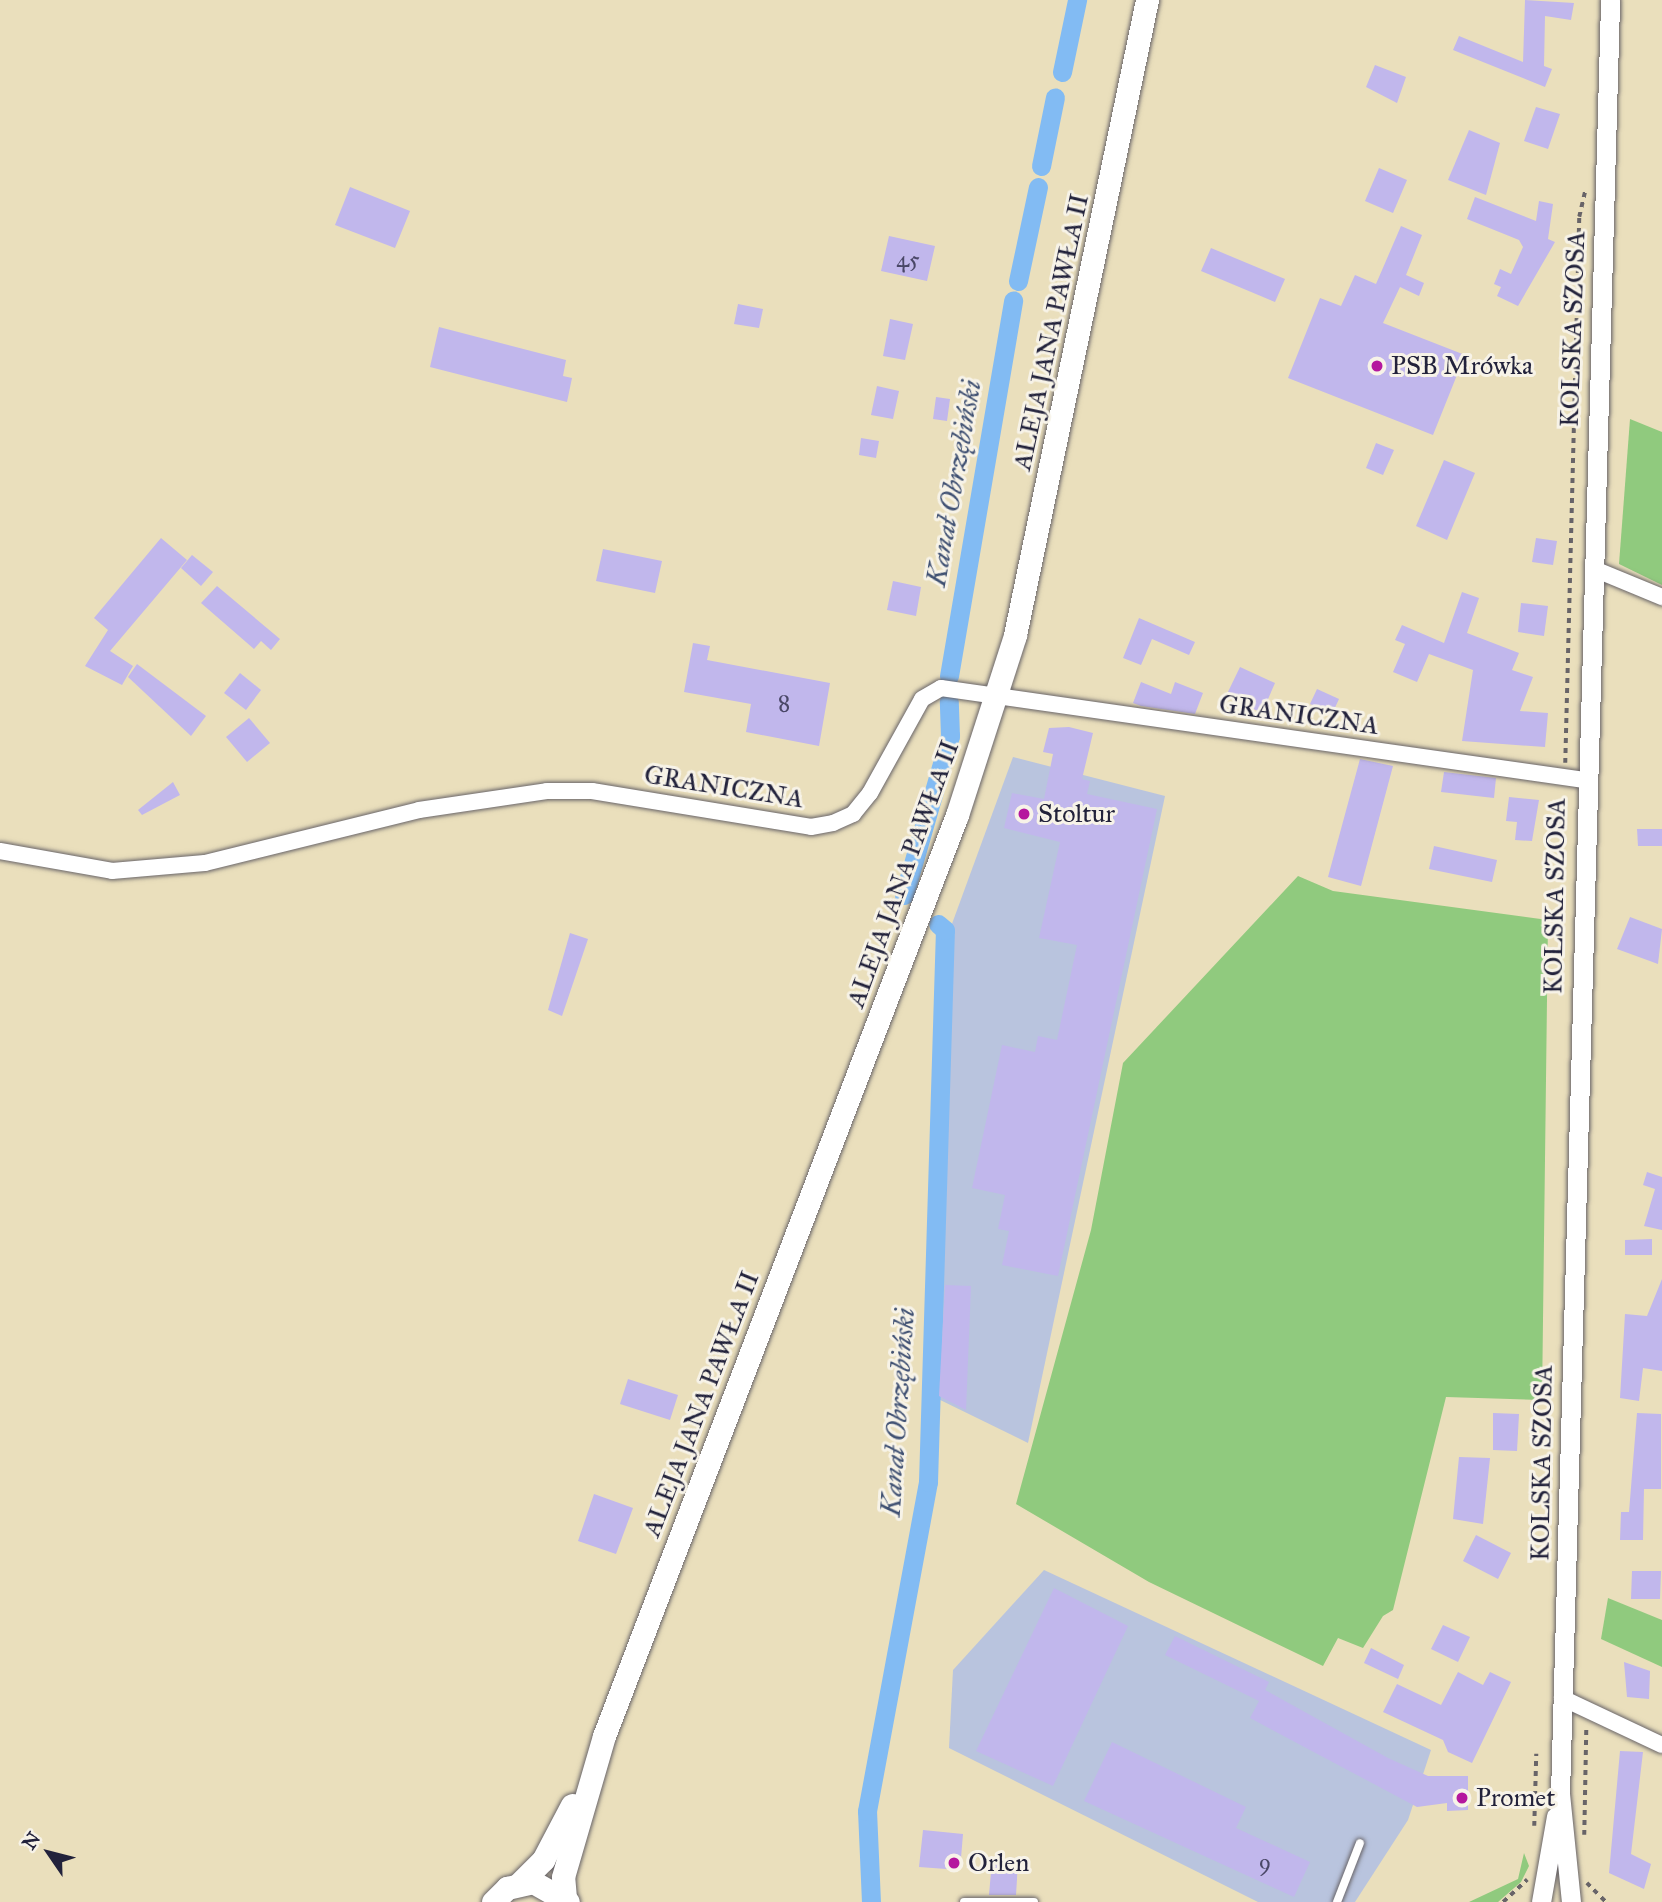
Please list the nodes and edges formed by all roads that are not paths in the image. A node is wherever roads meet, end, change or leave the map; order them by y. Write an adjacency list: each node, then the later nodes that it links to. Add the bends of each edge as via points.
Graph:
1 (1147, 0): 7 (main road, ALEJA JANA PAWŁA II, via 1015,635)
2 (1610, 0): 4 (street, KOLSKA SZOSA)
3 (1624, 0): 4 (street)
4 (1608, 47): 5 (street, KOLSKA SZOSA)
5 (1594, 569): 6 (street); 8 (street, KOLSKA SZOSA)
6 (1662, 597)
7 (996, 698): 8 (street, GRANICZNA); 9 (street, GRANICZNA, via 933,690 853,814 811,827 592,791 547,791 419,810 205,863 112,871); 11 (main road, ALEJA JANA PAWŁA II, via 957,815)
8 (1584, 780): 10 (street, KOLSKA SZOSA)
9 (0, 851)
10 (1562, 1698): 12 (street); 13 (street, KOLSKA SZOSA)
11 (604, 1736): 15 (main road, ALEJA JANA PAWŁA II, via 543,1860); 16 (main road, ALEJA JANA PAWŁA II, via 563,1877)
12 (1662, 1745)
13 (1560, 1794): 21 (street, KOLSKA SZOSA); 22 (street, KOLSKA SZOSA)
14 (1360, 1843): 20 (lane)
15 (520, 1883): 16 (main road, via 546,1884); 17 (main road, ALEJA JANA PAWŁA II)
16 (567, 1900)
17 (493, 1902)
18 (964, 1902): 19 (lane)
19 (1034, 1902)
20 (1337, 1902)
21 (1541, 1902)
22 (1572, 1902)

